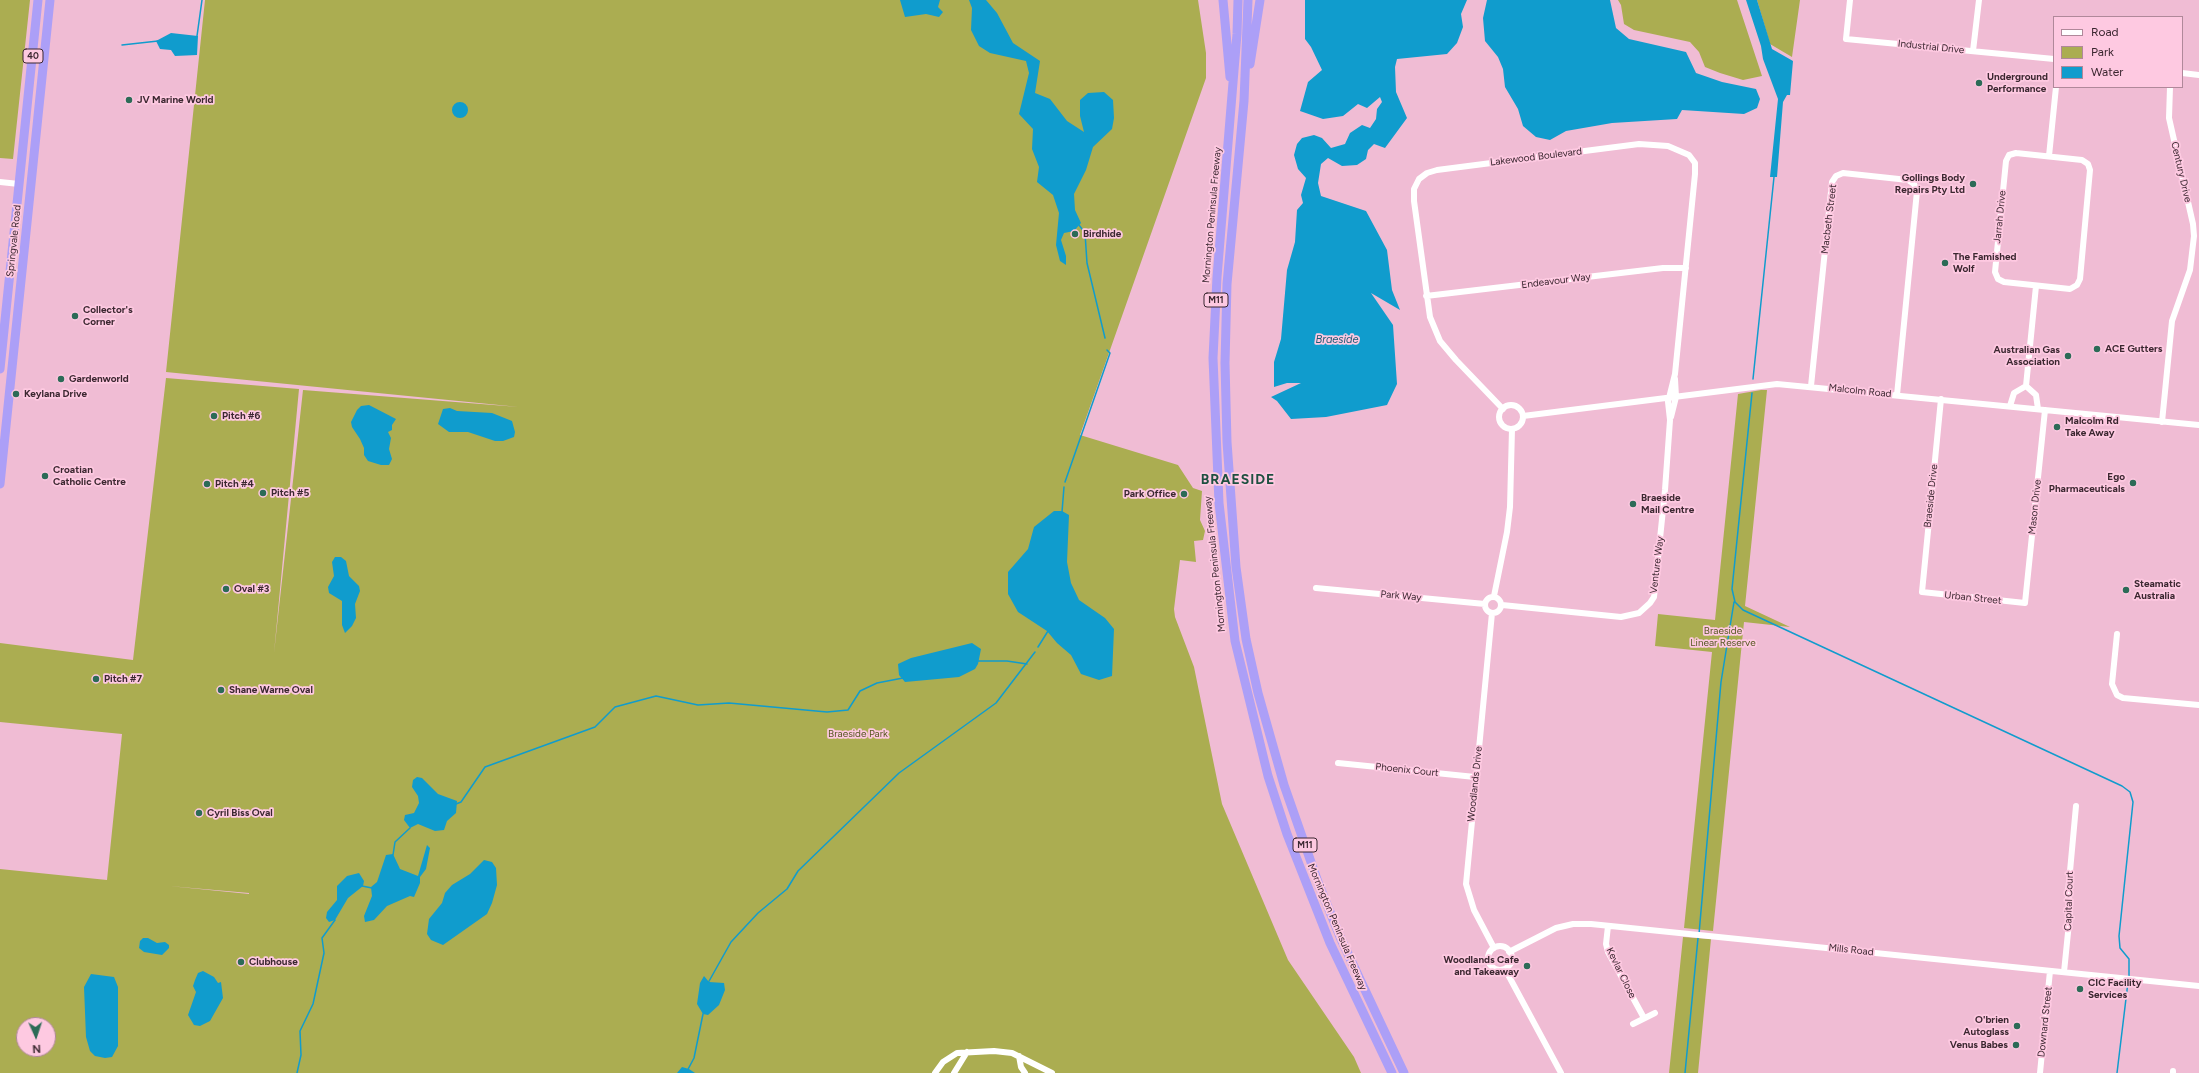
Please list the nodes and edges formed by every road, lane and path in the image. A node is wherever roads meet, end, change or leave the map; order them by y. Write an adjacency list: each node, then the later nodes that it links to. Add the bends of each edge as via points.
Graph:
1 (38, 0): 19 (highway, Springvale Road / 40)
2 (50, 0): 25 (highway, Springvale Road / 40)
3 (1223, 0): 15 (highway)
4 (1238, 0): 15 (highway, Mornington Peninsula Freeway / M11)
5 (1248, 0): 16 (highway, Mornington Peninsula Freeway / M11)
6 (1260, 0): 16 (highway)
7 (1850, 0): 9 (street, Industrial Drive, via 1846,38)
8 (1979, 0): 9 (street)
9 (1974, 51): 10 (street, Industrial Drive)
10 (2053, 59)
11 (2183, 73): 12 (street)
12 (2199, 75)
13 (2056, 88): 17 (street)
14 (2170, 88): 40 (street, Century Drive, via 2169,118 2194,236 2190,270 2172,322)
15 (1232, 100): 57 (highway, Mornington Peninsula Freeway / M11, via 1213,358 1219,503 1230,603 1235,641 1268,776 1304,880)
16 (1244, 101): 75 (highway, Mornington Peninsula Freeway / M11, via 1227,284 1225,363 1236,567 1246,639 1284,785 1319,885 1341,939)
17 (2049, 156): 21 (street, Jarrah Drive, via 2016,153 2009,155 2005,169 1995,272 1998,279 2004,282); 21 (street, Jarrah Drive, via 2082,160 2088,164 2090,170 2080,280 2070,289)
18 (0, 182): 19 (street)
19 (19, 184): 23 (highway, Springvale Road / 40)
20 (1686, 268): 22 (street, Endeavour Way, via 1664,268); 22 (street, Lakewood Boulevard, via 1694,164 1689,155 1680,149 1639,144 1427,173 1417,184 1414,201); 28 (street, Lakewood Boulevard)
21 (2036, 286): 30 (street)
22 (1426, 296): 36 (street, Lakewood Boulevard, via 1430,317 1440,341)
23 (2, 322): 24 (highway, Springvale Road / 40)
24 (2, 337): 25 (highway); 26 (highway, Springvale Road / 40)
25 (15, 338): 43 (highway, Springvale Road / 40)
26 (0, 366): 27 (highway, Springvale Road / 40)
27 (0, 370)
28 (1675, 374): 32 (street, Lakewood Boulevard); 33 (street, Lakewood Boulevard)
29 (1811, 386): 31 (street, Malcolm Road); 31 (street, Macbeth Street, via 1832,182 1842,173 1908,180 1914,184 1917,191); 32 (street, Malcolm Road, via 1764,384)
30 (2026, 386): 35 (street, via 2014,393); 37 (street, via 2036,395)
31 (1897, 395): 34 (street, Malcolm Road)
32 (1676, 397): 33 (street, Malcolm Road); 39 (street, Venture Way)
33 (1669, 398): 38 (street, Malcolm Road); 39 (street, Venture Way)
34 (1941, 399): 35 (street, Malcolm Road); 45 (street, Braeside Drive)
35 (2010, 406): 37 (street, Malcolm Road)
36 (1503, 409): 38 (street, via 1516,406); 42 (street, via 1501,423)
37 (2042, 410): 40 (street, Malcolm Road); 47 (street, Mason Drive)
38 (1523, 416): 42 (street, via 1520,424)
39 (1670, 420): 49 (street, Venture Way, via 1656,586 1650,603 1639,613 1621,617)
40 (2162, 422): 41 (street, Malcolm Road)
41 (2199, 426)
42 (1512, 429): 46 (street, via 1510,507)
43 (0, 484)
44 (1316, 588): 48 (street, Park Way)
45 (1922, 592): 47 (street, Urban Street)
46 (1494, 596): 48 (street, via 1487,599); 49 (street, via 1501,600)
47 (2025, 603)
48 (1485, 604): 50 (street, via 1487,611)
49 (1502, 605): 50 (street, via 1498,612)
50 (1492, 613): 54 (street, Woodlands Drive)
51 (2117, 634): 52 (street, via 2112,684 2117,695 2123,698)
52 (2199, 705)
53 (1338, 763): 54 (street, Phoenix Court)
54 (1475, 777): 58 (street, Woodlands Drive, via 1466,884 1474,910)
55 (2076, 806): 62 (street, Capital Court)
56 (1608, 926): 59 (street, Mills Road, via 1573,924 1556,928); 61 (street, Mills Road); 65 (street, Kevlar Close, via 1608,952)
57 (1330, 943): 73 (highway); 74 (highway, Mornington Peninsula Freeway / M11)
58 (1494, 948): 59 (street, via 1501,947); 60 (street, via 1488,957 1489,964 1495,969)
59 (1510, 952): 60 (street, via 1511,962)
60 (1505, 968): 76 (street)
61 (2050, 971): 62 (street, Mills Road); 77 (street, Downard Street)
62 (2064, 972): 63 (street, Mills Road)
63 (2199, 986)
64 (1655, 1013): 65 (street)
65 (1644, 1018): 66 (street)
66 (1633, 1024)
67 (967, 1052): 68 (street, via 994,1051); 69 (street, via 957,1053 944,1062); 70 (street)
68 (1019, 1056): 71 (street); 72 (street)
69 (935, 1073)
70 (954, 1073)
71 (1025, 1073)
72 (1052, 1073)
73 (1388, 1073)
74 (1392, 1073)
75 (1404, 1073)
76 (1561, 1073)
77 (2040, 1073)

